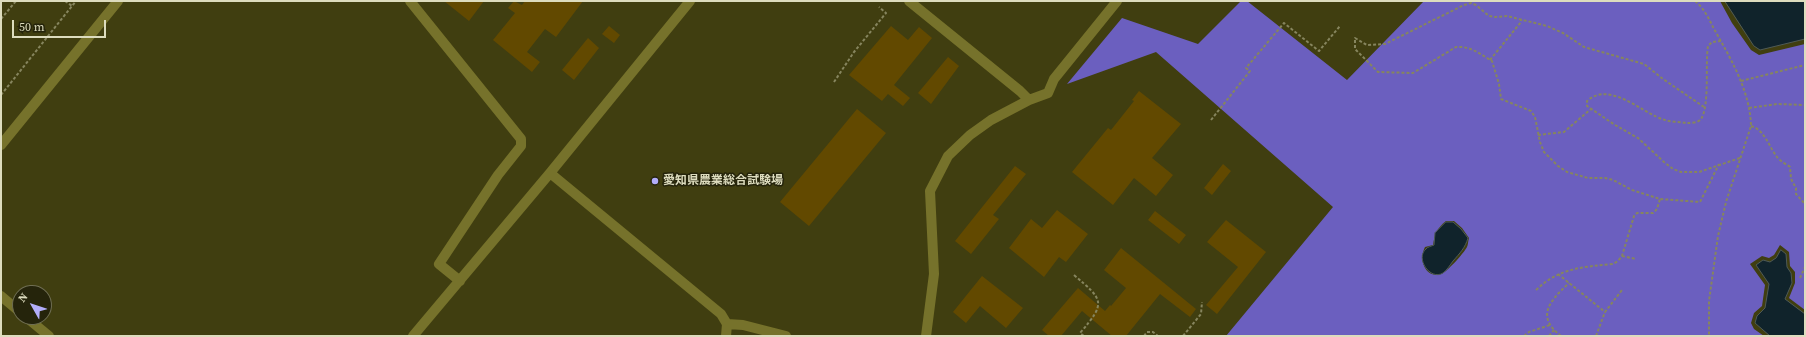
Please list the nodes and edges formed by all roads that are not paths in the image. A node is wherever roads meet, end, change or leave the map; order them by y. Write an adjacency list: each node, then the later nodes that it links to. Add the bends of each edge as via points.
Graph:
1 (118, 1): 7 (street)
2 (410, 1): 9 (street, via 521,139 521,146 498,175 439,264)
3 (690, 1): 8 (street)
4 (909, 1): 6 (street)
5 (1117, 1): 6 (street, via 1054,79 1048,93)
6 (1029, 100): 18 (street, via 991,120 970,135 948,156 930,191 934,274)
7 (1, 145)
8 (550, 173): 9 (street); 12 (street, via 721,314)
9 (460, 281): 15 (street)
10 (1, 296): 11 (street)
11 (12, 305)
12 (727, 324): 16 (street); 17 (street, via 743,325)
13 (36, 325): 14 (street)
14 (49, 336)
15 (413, 336)
16 (726, 336)
17 (786, 336)
18 (926, 336)

